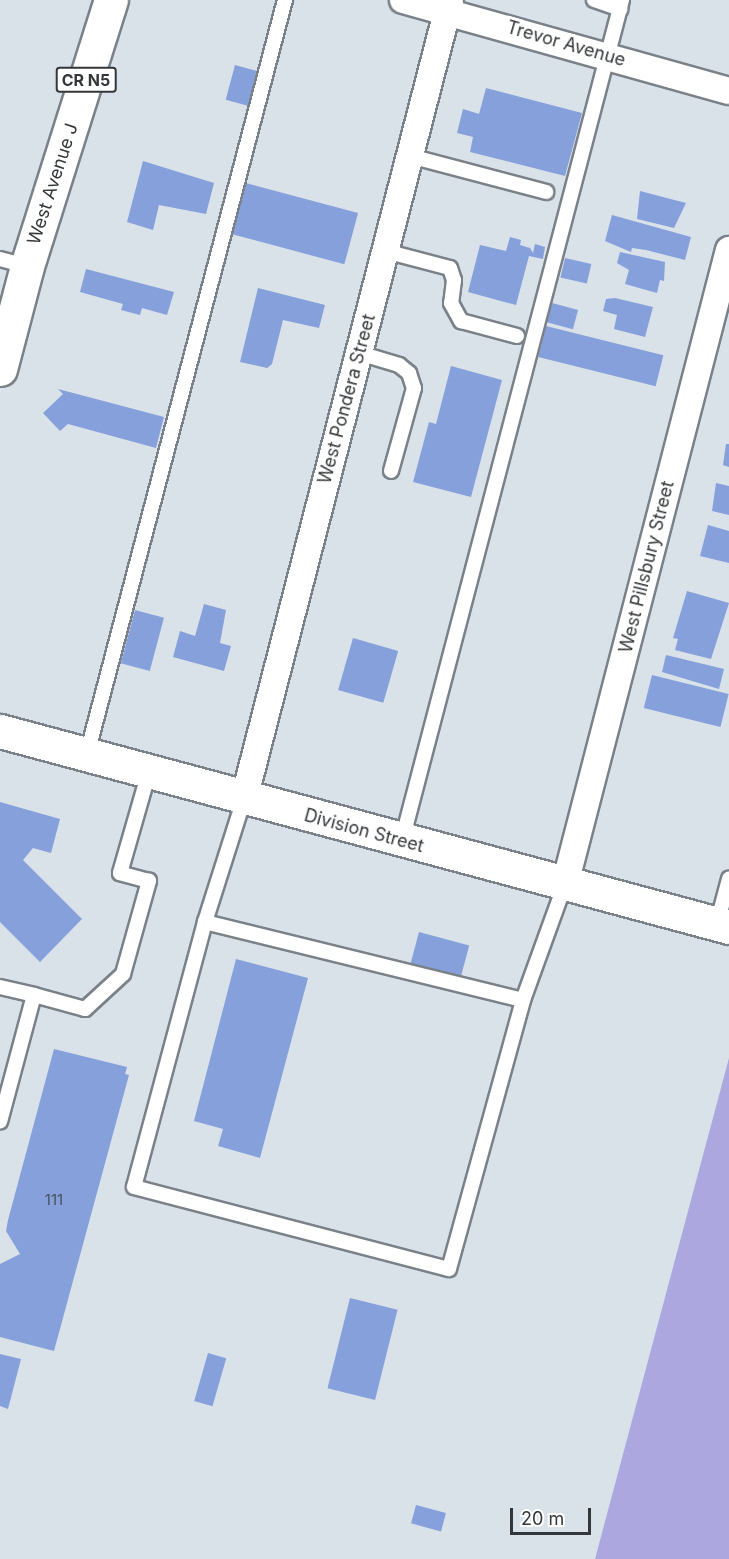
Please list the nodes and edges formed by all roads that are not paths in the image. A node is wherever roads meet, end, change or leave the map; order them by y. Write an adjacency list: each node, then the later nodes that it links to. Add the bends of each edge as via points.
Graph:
1 (111, 0): 13 (main road, West Avenue J / CR N5)
2 (285, 0): 20 (lane)
3 (403, 0): 6 (street, Trevor Avenue)
4 (594, 0): 5 (lane)
5 (621, 4): 7 (lane)
6 (449, 5): 7 (street, Trevor Avenue); 9 (street, West Pondera Street)
7 (607, 56): 8 (street, Trevor Avenue); 23 (lane)
8 (729, 91)
9 (410, 156): 10 (lane); 12 (street, West Pondera Street)
10 (546, 192)
11 (729, 250): 25 (street, West Pillsbury Street)
12 (385, 251): 15 (lane, via 450,268 454,280 451,303 460,321); 16 (street, West Pondera Street)
13 (13, 262): 14 (main road, West Avenue J / CR N5)
14 (6, 323): 17 (main road, West Avenue J / CR N5)
15 (517, 336)
16 (359, 353): 18 (lane, via 399,365 409,373 414,388); 22 (street, West Pondera Street)
17 (0, 369)
18 (391, 471)
19 (0, 731): 20 (main road, Division Street)
20 (87, 754): 21 (main road, Division Street)
21 (149, 772): 22 (main road, Division Street); 29 (lane, via 120,873 149,880 123,974 85,1009)
22 (244, 799): 23 (main road, Division Street); 26 (lane)
23 (402, 840): 25 (main road, Division Street)
24 (729, 879): 27 (lane)
25 (565, 884): 27 (main road, Division Street); 30 (lane)
26 (205, 922): 30 (lane); 30 (lane, via 134,1187 448,1269)
27 (723, 926)
28 (0, 987): 29 (lane)
29 (34, 995): 31 (lane)
30 (523, 1000)
31 (0, 1122)

